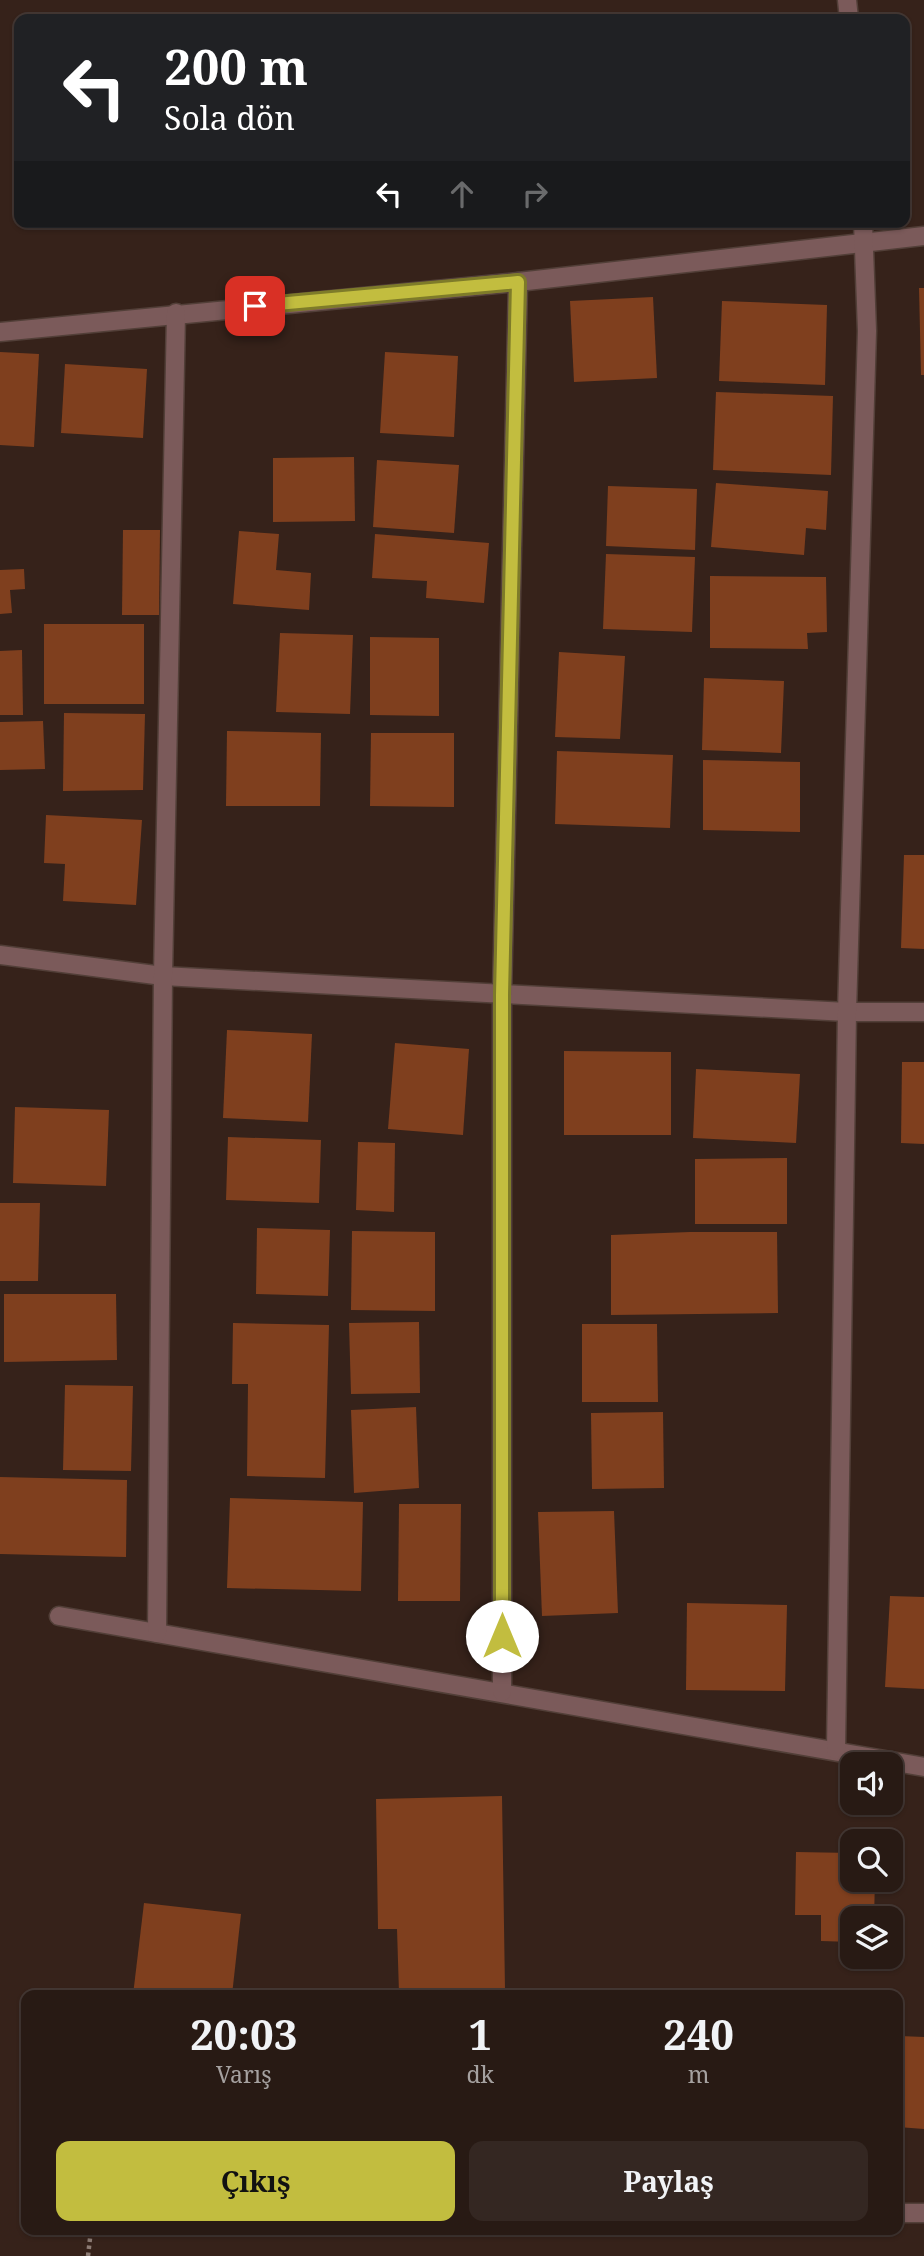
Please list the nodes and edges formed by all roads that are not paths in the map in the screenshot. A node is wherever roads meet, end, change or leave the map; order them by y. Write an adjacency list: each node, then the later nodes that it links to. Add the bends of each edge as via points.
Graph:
1 (863, 228): 3 (street)
2 (924, 236): 3 (street)
3 (864, 243): 4 (street); 10 (street, via 867,331)
4 (518, 282): 5 (street); 9 (street)
5 (176, 313): 6 (street); 8 (street)
6 (0, 332)
7 (0, 955): 8 (street)
8 (163, 976): 9 (street); 13 (street)
9 (502, 995): 10 (street); 14 (street)
10 (846, 1012): 11 (street); 15 (street)
11 (924, 1012)
12 (59, 1616): 13 (street)
13 (157, 1633): 14 (street)
14 (502, 1692): 15 (street)
15 (836, 1751): 16 (street)
16 (924, 1767)
17 (903, 2213): 18 (street)
18 (924, 2213)

